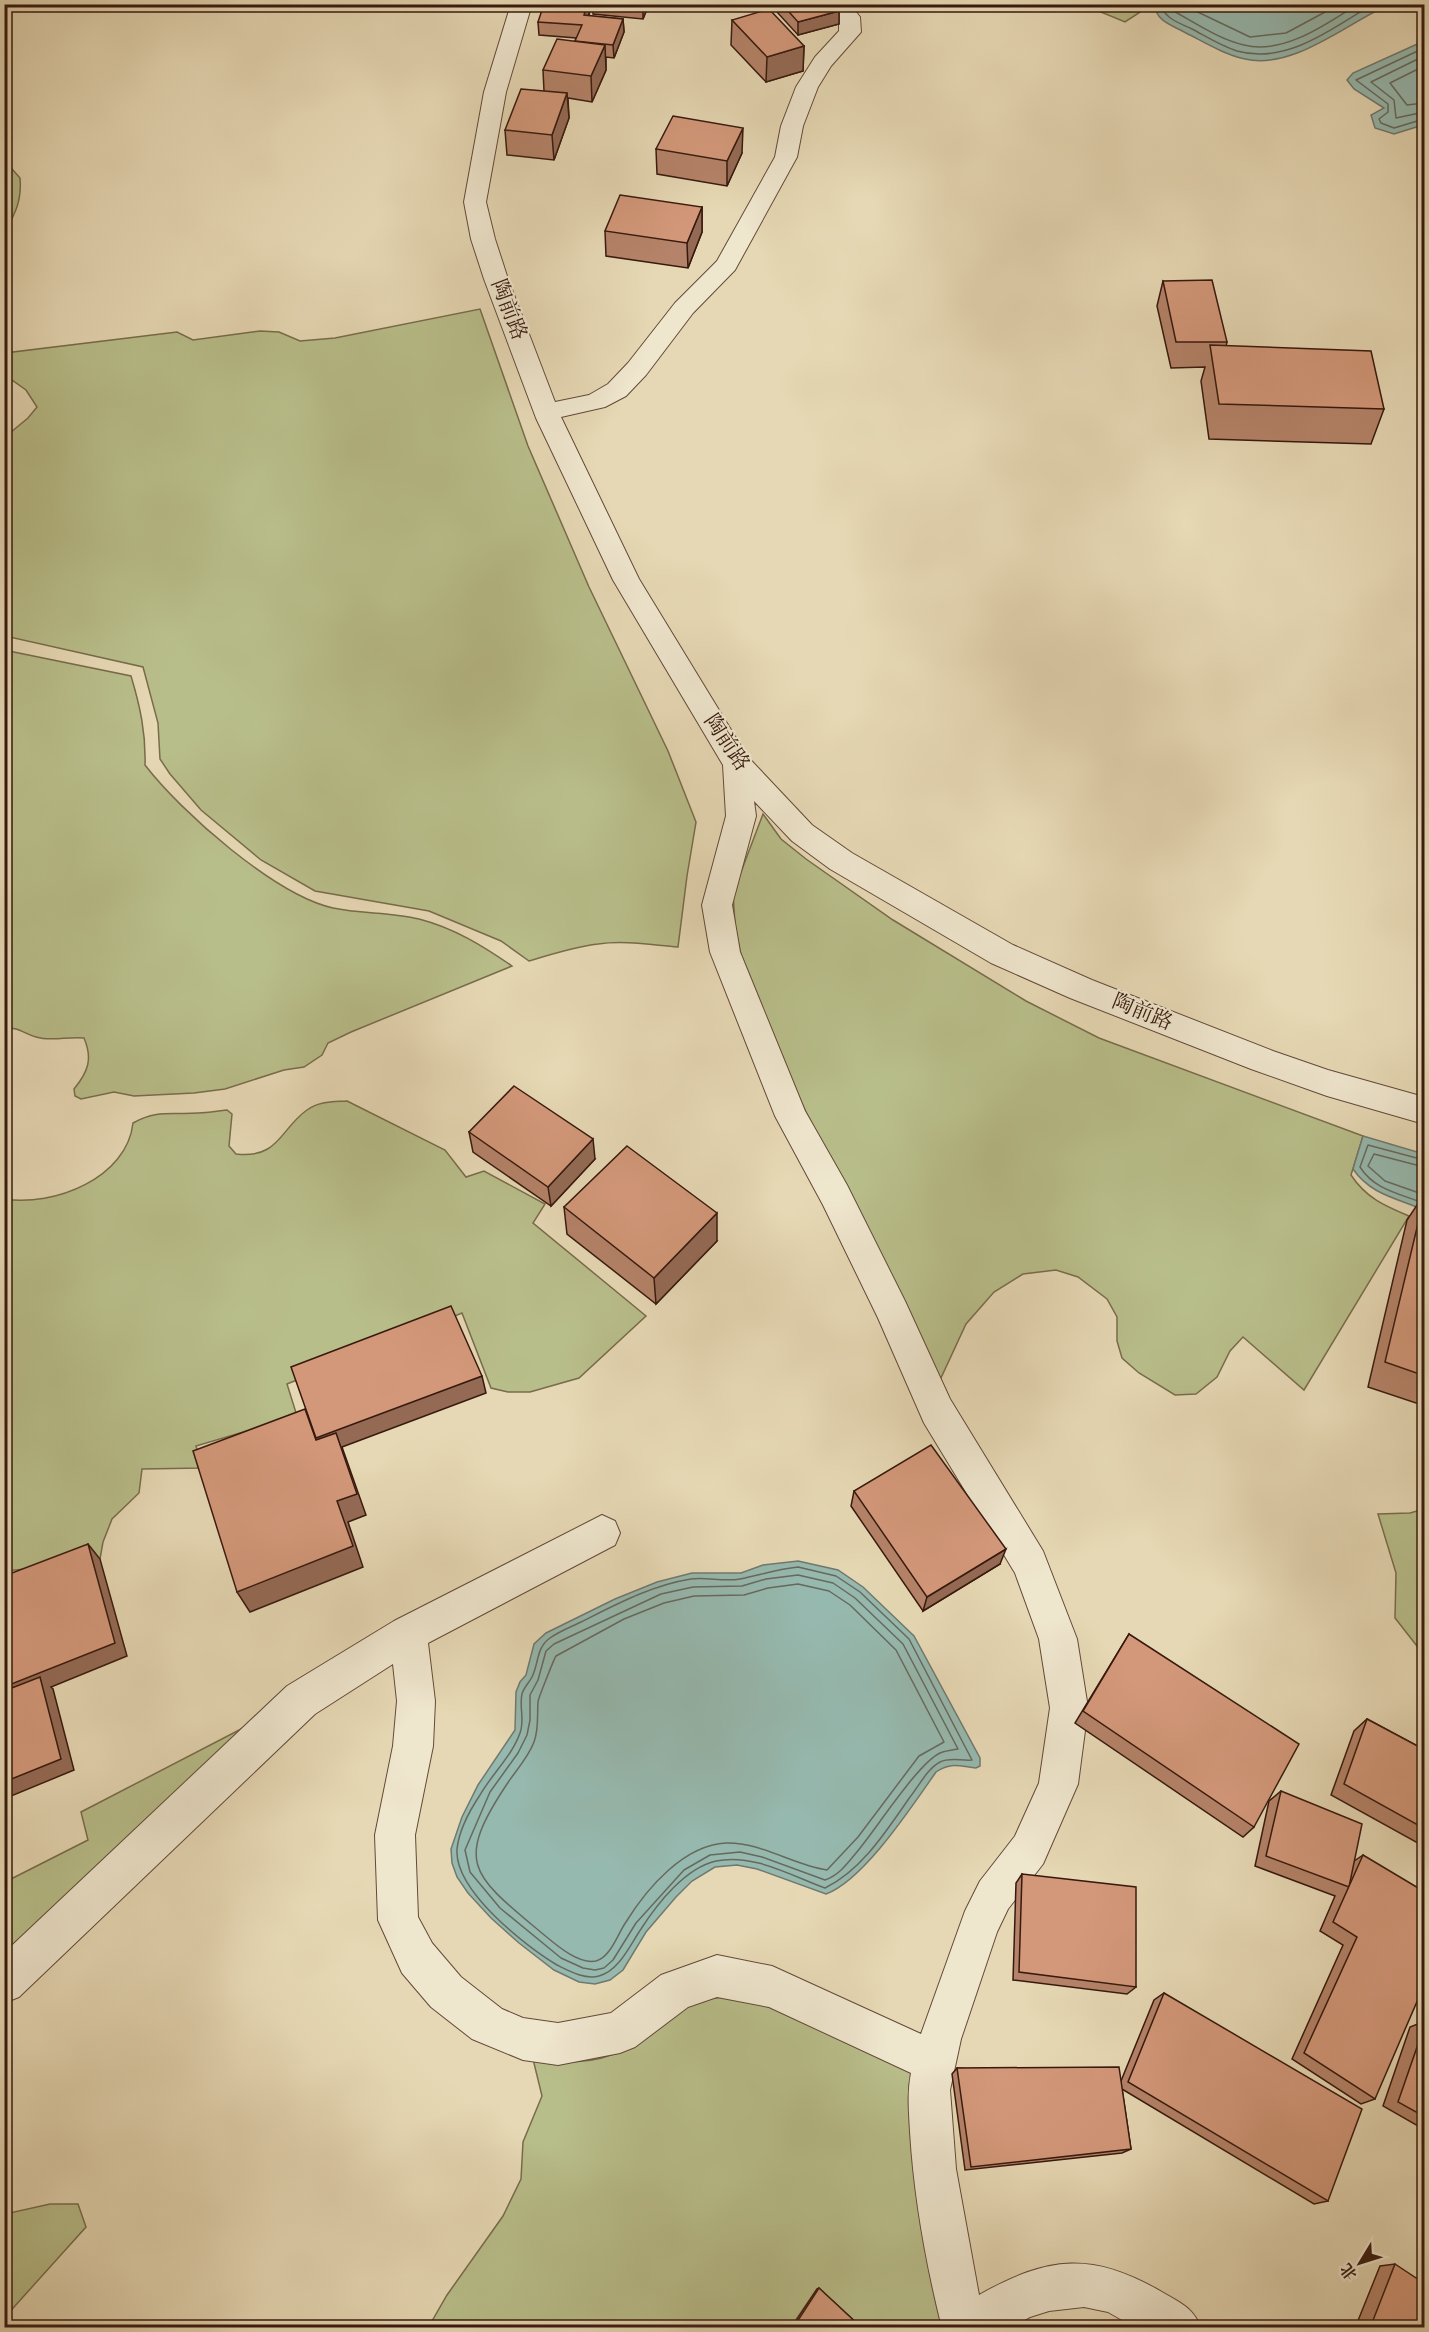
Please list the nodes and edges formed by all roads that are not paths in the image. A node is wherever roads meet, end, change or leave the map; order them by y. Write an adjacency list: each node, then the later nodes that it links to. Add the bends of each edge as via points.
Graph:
1 (522, 4): 3 (street, 陶前路, via 495,92 475,202 494,272)
2 (838, 4): 3 (street, via 849,17 850,32 807,87 792,126 786,157 727,265 684,308 617,390 596,401)
3 (547, 412): 4 (street, 陶前路, via 626,580)
4 (736, 764): 5 (street, 陶前路, via 802,833 1002,954 1262,1060); 9 (street, via 741,816 717,905 725,952 791,1116 893,1312 937,1411 1030,1564 1058,1640 1069,1708 1058,1784 1029,1850 994,1895 979,1924)
5 (1425, 1110)
6 (602, 1533): 7 (street)
7 (406, 1634): 8 (street, via 301,1700); 9 (street, via 416,1701 413,1746 395,1835 398,1920 417,1958 446,1992 487,2024 523,2039 558,2044 620,2032 676,1990 717,1977 772,1987)
8 (4, 1982)
9 (935, 2062): 10 (street, via 929,2090 934,2169 957,2298)
10 (967, 2328): 11 (street, via 1019,2298 1071,2285 1099,2287)
11 (1179, 2328)

